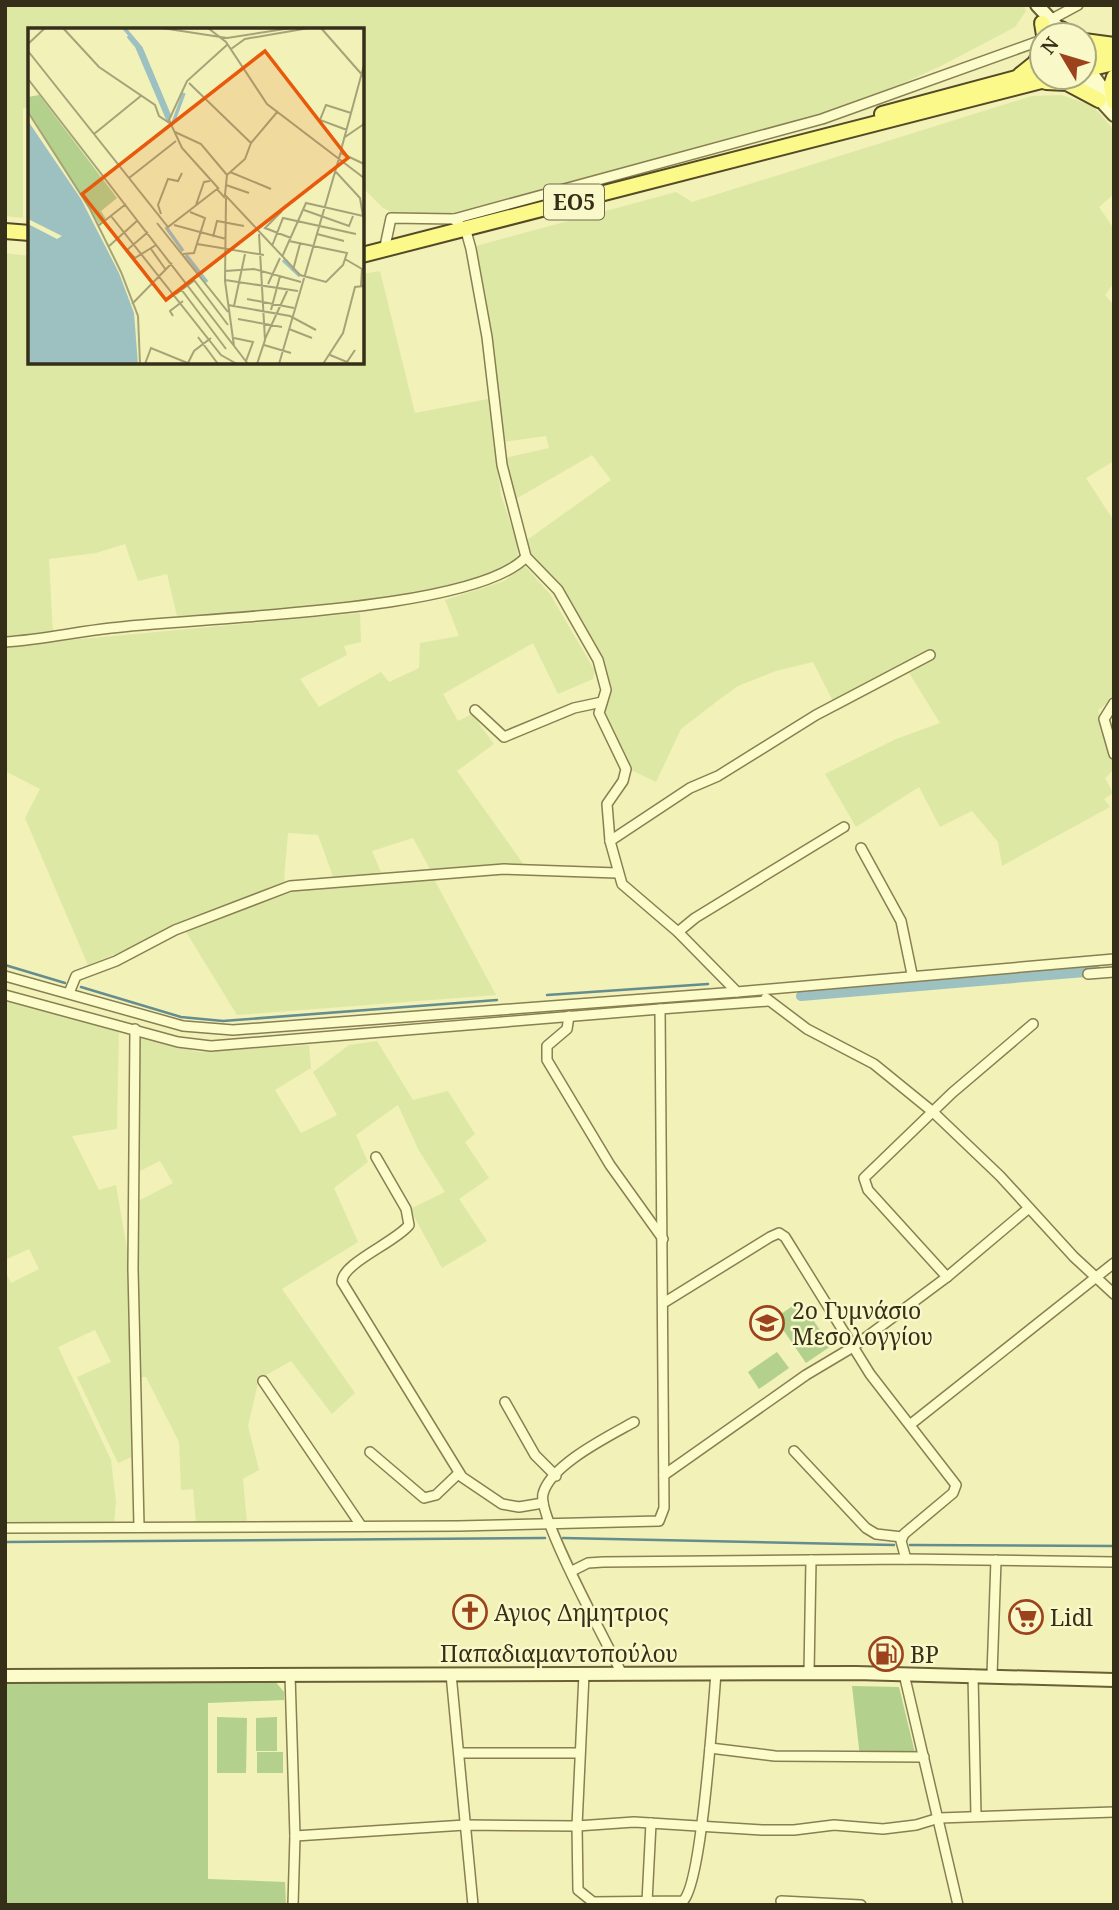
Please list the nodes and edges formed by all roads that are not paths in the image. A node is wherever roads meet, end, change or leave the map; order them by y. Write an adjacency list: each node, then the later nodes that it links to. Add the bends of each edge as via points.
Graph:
1 (1032, 5): 4 (main road)
2 (1037, 5): 5 (main road)
3 (1079, 5): 6 (street)
4 (1047, 21)
5 (1049, 21)
6 (1064, 21)
7 (1028, 45): 20 (street, via 841,113)
8 (1114, 52): 9 (main road)
9 (1098, 61)
10 (1028, 68): 11 (main road)
11 (1016, 77): 12 (main road, ΕΟ5); 19 (main road, ΕΟ5, via 813,133)
12 (1028, 77)
13 (1114, 77): 17 (main road)
14 (1028, 80): 19 (main road, ΕΟ5, via 806,144)
15 (1098, 87): 17 (main road)
16 (1085, 91): 17 (main road)
17 (1109, 102): 18 (main road)
18 (1114, 115)
19 (785, 145): 22 (main road, ΕΟ5)
20 (454, 219): 22 (street); 24 (street, via 391,218)
21 (5, 230): 23 (main road)
22 (466, 231): 24 (main road, ΕΟ5); 26 (street, via 486,337 502,466)
23 (28, 233)
24 (384, 251): 25 (main road, ΕΟ5)
25 (364, 255)
26 (526, 557): 27 (street, via 503,574 406,599); 29 (street, via 558,590 595,653 605,683)
27 (5, 642)
28 (930, 655): 34 (street, via 690,788)
29 (602, 702): 31 (street, via 574,708 504,737); 34 (street, via 601,719 626,769 607,804)
30 (1114, 704): 32 (street, via 1104,719)
31 (475, 710)
32 (1114, 754)
33 (844, 827): 37 (street)
34 (610, 841): 36 (street)
35 (861, 848): 40 (street, via 901,921)
36 (617, 873): 37 (street, via 633,896); 45 (street, via 504,869 284,887 76,976)
37 (678, 932): 44 (street)
38 (1114, 959): 40 (street)
39 (1114, 972): 41 (street)
40 (912, 974): 43 (street)
41 (1088, 974)
42 (5, 976): 45 (street)
43 (758, 990): 44 (street); 47 (street)
44 (737, 992): 45 (street, via 233,1030 183,1026)
45 (69, 993)
46 (5, 995): 51 (street)
47 (768, 1001): 48 (street); 52 (street, via 807,1029 874,1064)
48 (660, 1009): 49 (street); 55 (street)
49 (569, 1016): 51 (street, via 227,1045 189,1044); 55 (street, via 567,1029 547,1046 547,1060 610,1165)
50 (1033, 1024): 52 (street)
51 (135, 1029): 74 (street, via 133,1269)
52 (933, 1112): 54 (street); 57 (street, via 870,1169 864,1183)
53 (376, 1157): 68 (street, via 406,1209 409,1225 346,1270 342,1282)
54 (1029, 1208): 57 (street); 58 (street)
55 (664, 1239): 60 (street)
56 (1114, 1263): 58 (street)
57 (947, 1277): 61 (street)
58 (1096, 1279): 59 (street); 65 (street)
59 (1114, 1294)
60 (664, 1302): 61 (street, via 779,1233 788,1240); 69 (street)
61 (853, 1347): 65 (street); 69 (street)
62 (263, 1381): 73 (street)
63 (505, 1402): 70 (street, via 530,1448)
64 (634, 1422): 70 (street, via 581,1452)
65 (911, 1424): 76 (street, via 956,1487)
66 (794, 1451): 76 (street, via 866,1528)
67 (370, 1452): 68 (street, via 424,1498 436,1495)
68 (459, 1473): 71 (street, via 502,1504)
69 (664, 1475): 72 (street, via 664,1511 659,1521)
70 (555, 1476): 71 (street, via 543,1493)
71 (543, 1503): 72 (street)
72 (550, 1522): 73 (street); 81 (street)
73 (360, 1524): 74 (street)
74 (139, 1526): 75 (street)
75 (5, 1528)
76 (902, 1537): 77 (street)
77 (905, 1559): 78 (street); 79 (street)
78 (811, 1560): 81 (street, via 603,1562); 83 (street)
79 (996, 1560): 80 (street); 91 (street)
80 (1114, 1562)
81 (572, 1571): 86 (street)
82 (716, 1673): 83 (main road, Παπαδιαμαντοπούλου); 86 (main road, Παπαδιαμαντοπούλου); 93 (street)
83 (808, 1673): 87 (main road, Παπαδιαμαντοπούλου)
84 (451, 1674): 85 (main road, Παπαδιαμαντοπούλου); 89 (main road, Παπαδιαμαντοπούλου); 94 (street)
85 (584, 1674): 86 (main road, Παπαδιαμαντοπούλου); 95 (street)
86 (622, 1674)
87 (904, 1674): 90 (main road, Παπαδιαμαντοπούλου); 96 (street)
88 (5, 1675): 89 (main road, Παπαδιαμαντοπούλου)
89 (290, 1675): 104 (street)
90 (973, 1675): 91 (main road, Παπαδιαμαντοπούλου); 98 (street)
91 (992, 1675): 92 (main road, Παπαδιαμαντοπούλου)
92 (1114, 1679)
93 (710, 1748): 96 (street, via 775,1756); 103 (street)
94 (460, 1753): 95 (street); 101 (street)
95 (579, 1753): 102 (street)
96 (924, 1757): 99 (street)
97 (1114, 1812): 98 (street)
98 (976, 1816): 99 (street)
99 (939, 1818): 103 (street, via 883,1829); 111 (street)
100 (651, 1823): 102 (street); 103 (street); 106 (street)
101 (465, 1825): 102 (street); 104 (street); 109 (street)
102 (577, 1826): 107 (street, via 578,1890)
103 (701, 1827): 106 (street, via 688,1897)
104 (295, 1836): 108 (street)
105 (781, 1901): 110 (street)
106 (647, 1902): 107 (street)
107 (600, 1903)
108 (293, 1905)
109 (473, 1905)
110 (861, 1905)
111 (958, 1905)

